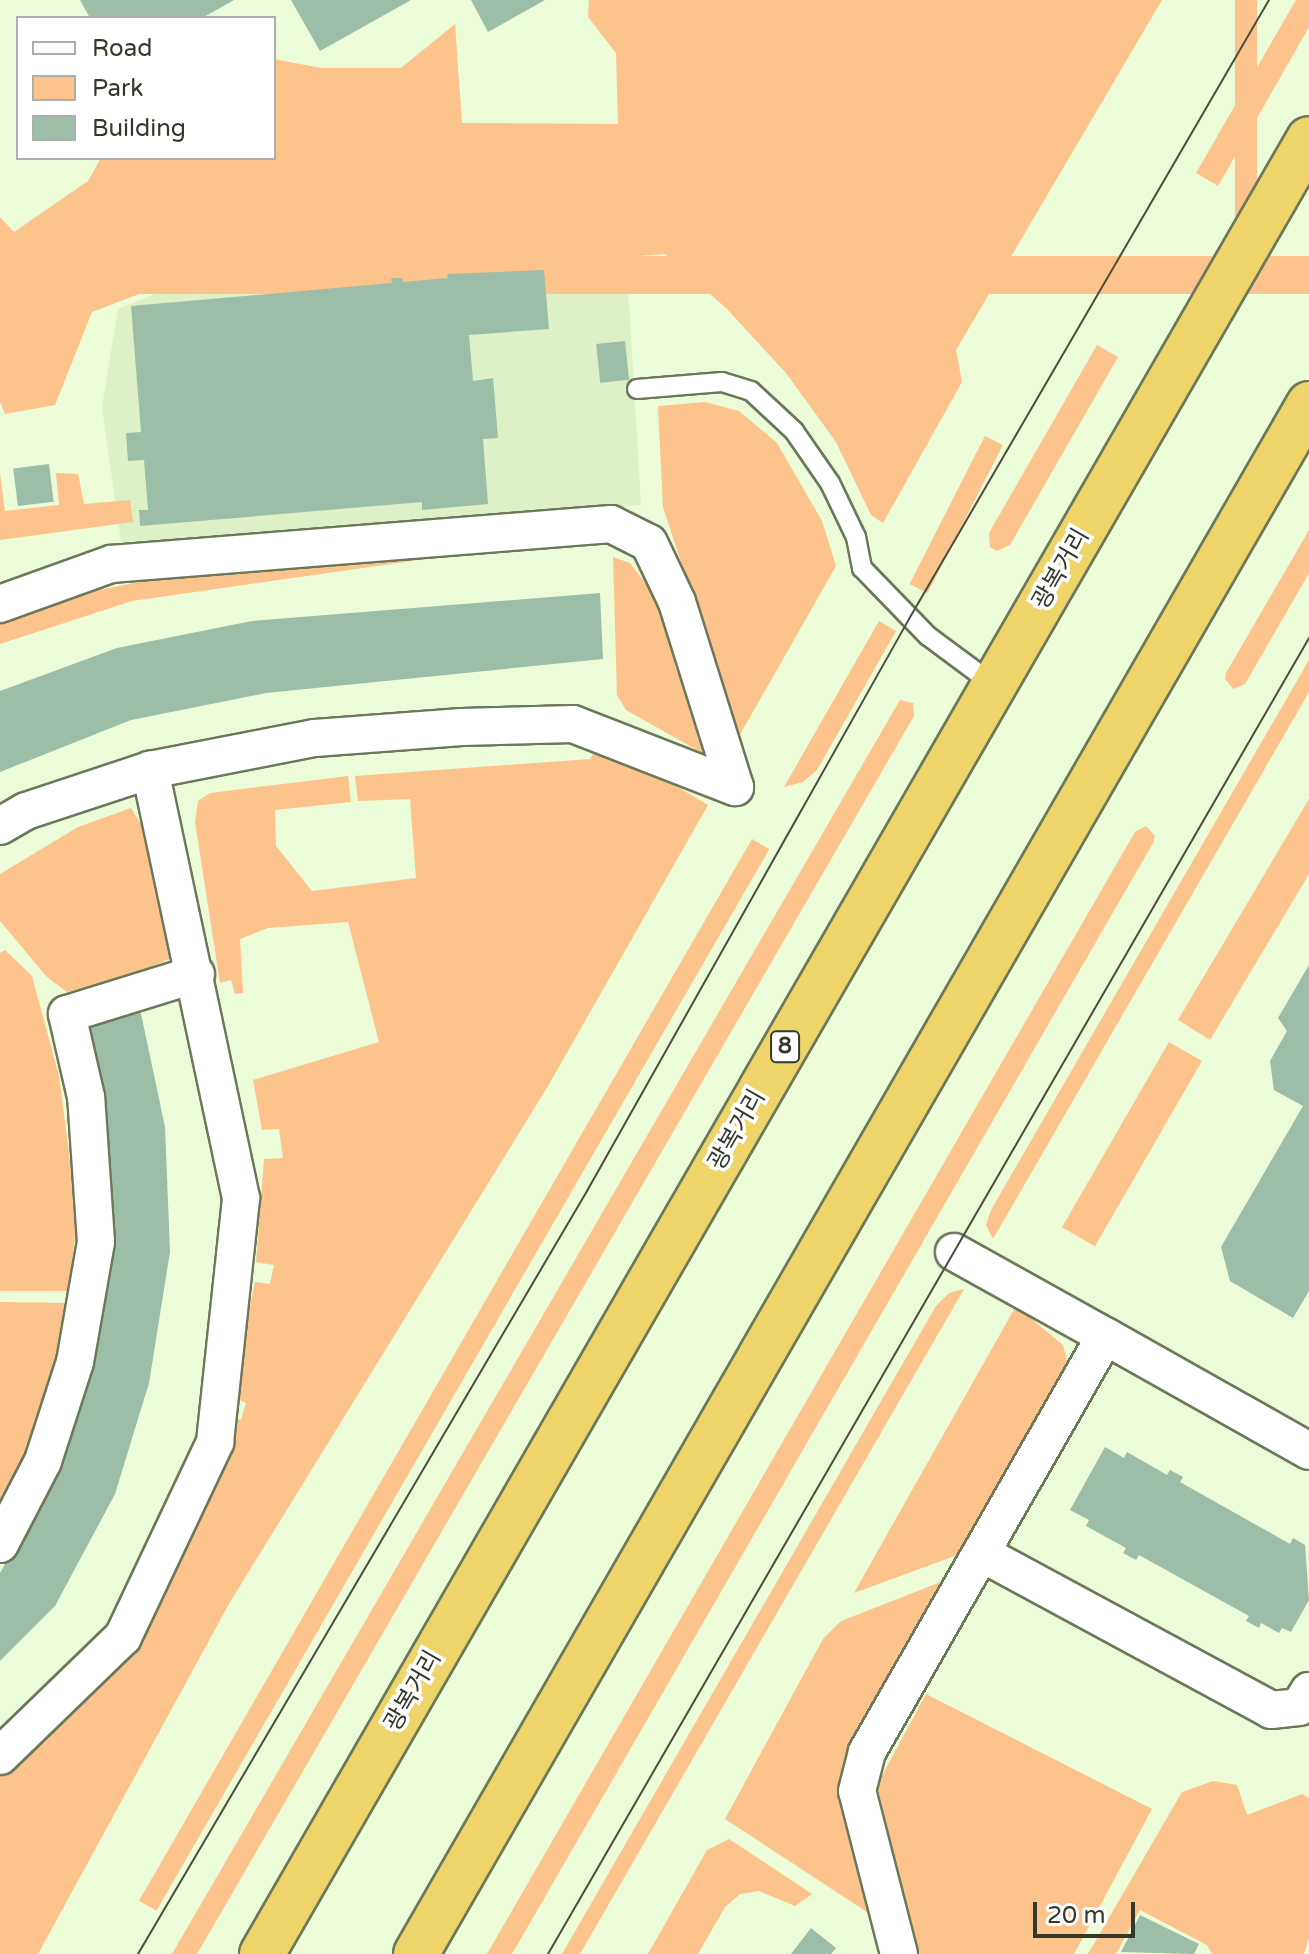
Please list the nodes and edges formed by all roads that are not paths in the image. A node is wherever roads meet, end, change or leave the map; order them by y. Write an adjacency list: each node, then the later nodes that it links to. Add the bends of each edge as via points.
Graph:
1 (1309, 139): 5 (highway, 광복거리 / 8)
2 (637, 389): 5 (lane, via 722,382 751,391 794,431 830,483 856,537 862,568 909,619)
3 (1309, 404): 17 (highway)
4 (0, 604): 6 (street, via 111,564 611,524 649,543 655,555 677,602 735,787 573,724 315,738)
5 (994, 685): 16 (highway, 광복거리 / 8)
6 (150, 770): 7 (street, via 26,811); 8 (street)
7 (0, 826)
8 (196, 974): 12 (street, via 67,1014 86,1097 96,1242 75,1362 43,1461); 15 (street, via 241,1198 215,1442 123,1637)
9 (954, 1252): 10 (street)
10 (1105, 1336): 11 (street); 13 (street)
11 (1309, 1451)
12 (0, 1544)
13 (981, 1553): 14 (street, via 1271,1710 1299,1707); 18 (street, via 867,1752 857,1791)
14 (1309, 1691)
15 (0, 1756)
16 (262, 1954)
17 (416, 1954)
18 (899, 1954)

